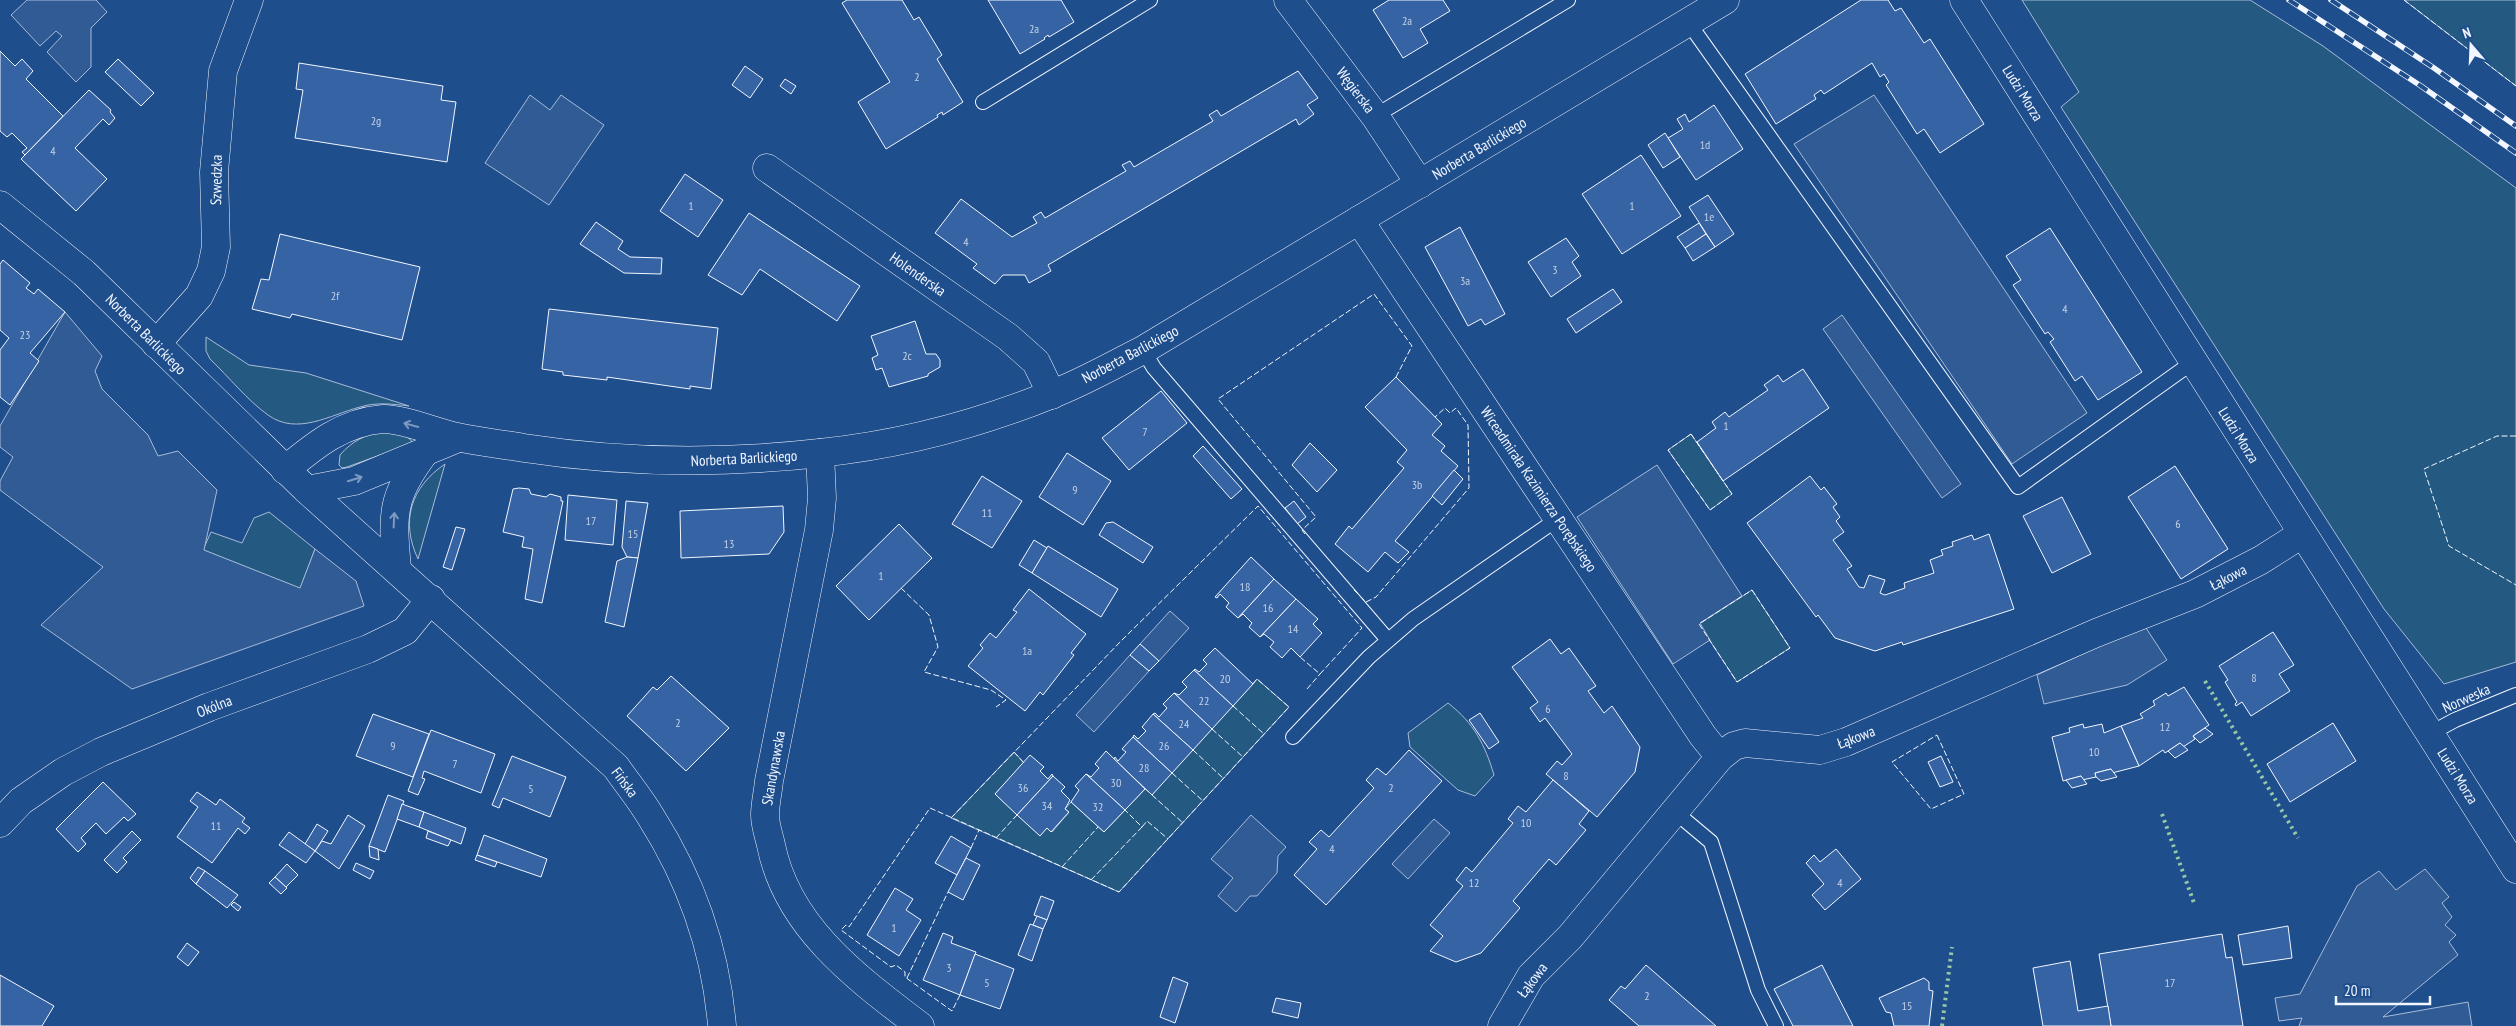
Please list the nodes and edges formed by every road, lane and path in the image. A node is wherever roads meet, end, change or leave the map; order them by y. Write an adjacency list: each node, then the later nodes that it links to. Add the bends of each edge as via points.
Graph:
1 (249, 0): 14 (street, Szwedzka, via 223,71 214,172 216,247 211,270 199,296)
2 (1150, 0): 8 (lane)
3 (1288, 0): 9 (street, Węgierska)
4 (1568, 0): 9 (lane)
5 (1725, 0): 7 (street, Norberta Barlickiego)
6 (1964, 0): 16 (street, Ludzi Morza)
7 (1688, 22): 11 (street, Norberta Barlickiego); 16 (lane, via 2018,487)
8 (983, 102)
9 (1375, 116): 11 (street, Węgierska)
10 (767, 168): 17 (street, Holenderska, via 1008,337 1036,362)
11 (1420, 184): 13 (street, Norberta Barlickiego)
12 (0, 205): 14 (street, Norberta Barlickiego, via 84,273)
13 (1359, 220): 15 (street, Norberta Barlickiego); 23 (street, Wiceadmirała Kazimierza Porębskiego)
14 (156, 344): 21 (street, Norberta Barlickiego)
15 (1143, 350): 17 (street, Norberta Barlickiego); 27 (lane, via 1154,368)
16 (2193, 362): 24 (street, Ludzi Morza)
17 (1052, 395): 20 (street, Norberta Barlickiego, via 976,422)
18 (458, 438): 19 (street); 20 (street, Norberta Barlickiego, via 601,457 690,461); 21 (street, Norberta Barlickiego, one-way to 21, via 385,419 376,420 339,431 316,444)
19 (426, 452): 22 (street, one-way to 19, via 354,481); 25 (street, one-way to 19, via 395,506 406,478)
20 (820, 453): 36 (street, Skandynawska, via 822,498 818,530 765,816 774,864 795,911 823,944 861,980)
21 (285, 470): 22 (street, Norberta Barlickiego)
22 (307, 490): 25 (street, Norberta Barlickiego)
23 (1559, 518): 27 (lane, via 1413,619); 31 (street, Wiceadmirała Kazimierza Porębskiego)
24 (2302, 534): 29 (street, Ludzi Morza); 31 (street, Łąkowa, via 2254,564 2195,594 2096,633 1846,742 1820,750 1745,743 1734,746)
25 (397, 569): 26 (street, Norberta Barlickiego)
26 (431, 599): 33 (street, Okólna, via 405,631 368,649 93,756 63,772 21,802); 35 (street, Fińska, via 616,767 652,817 685,881 702,927 718,986)
27 (1388, 640): 30 (lane)
28 (2516, 695): 29 (lane, Norweska)
29 (2431, 733): 34 (street, Ludzi Morza)
30 (1293, 737)
31 (1720, 757): 32 (street, Łąkowa)
32 (1674, 811): 37 (street, Łąkowa, via 1570,937 1531,976); 38 (lane, via 1711,842 1758,990)
33 (0, 823)
34 (2516, 869)
35 (722, 1026)
36 (920, 1026)
37 (1502, 1026)
38 (1776, 1026)

